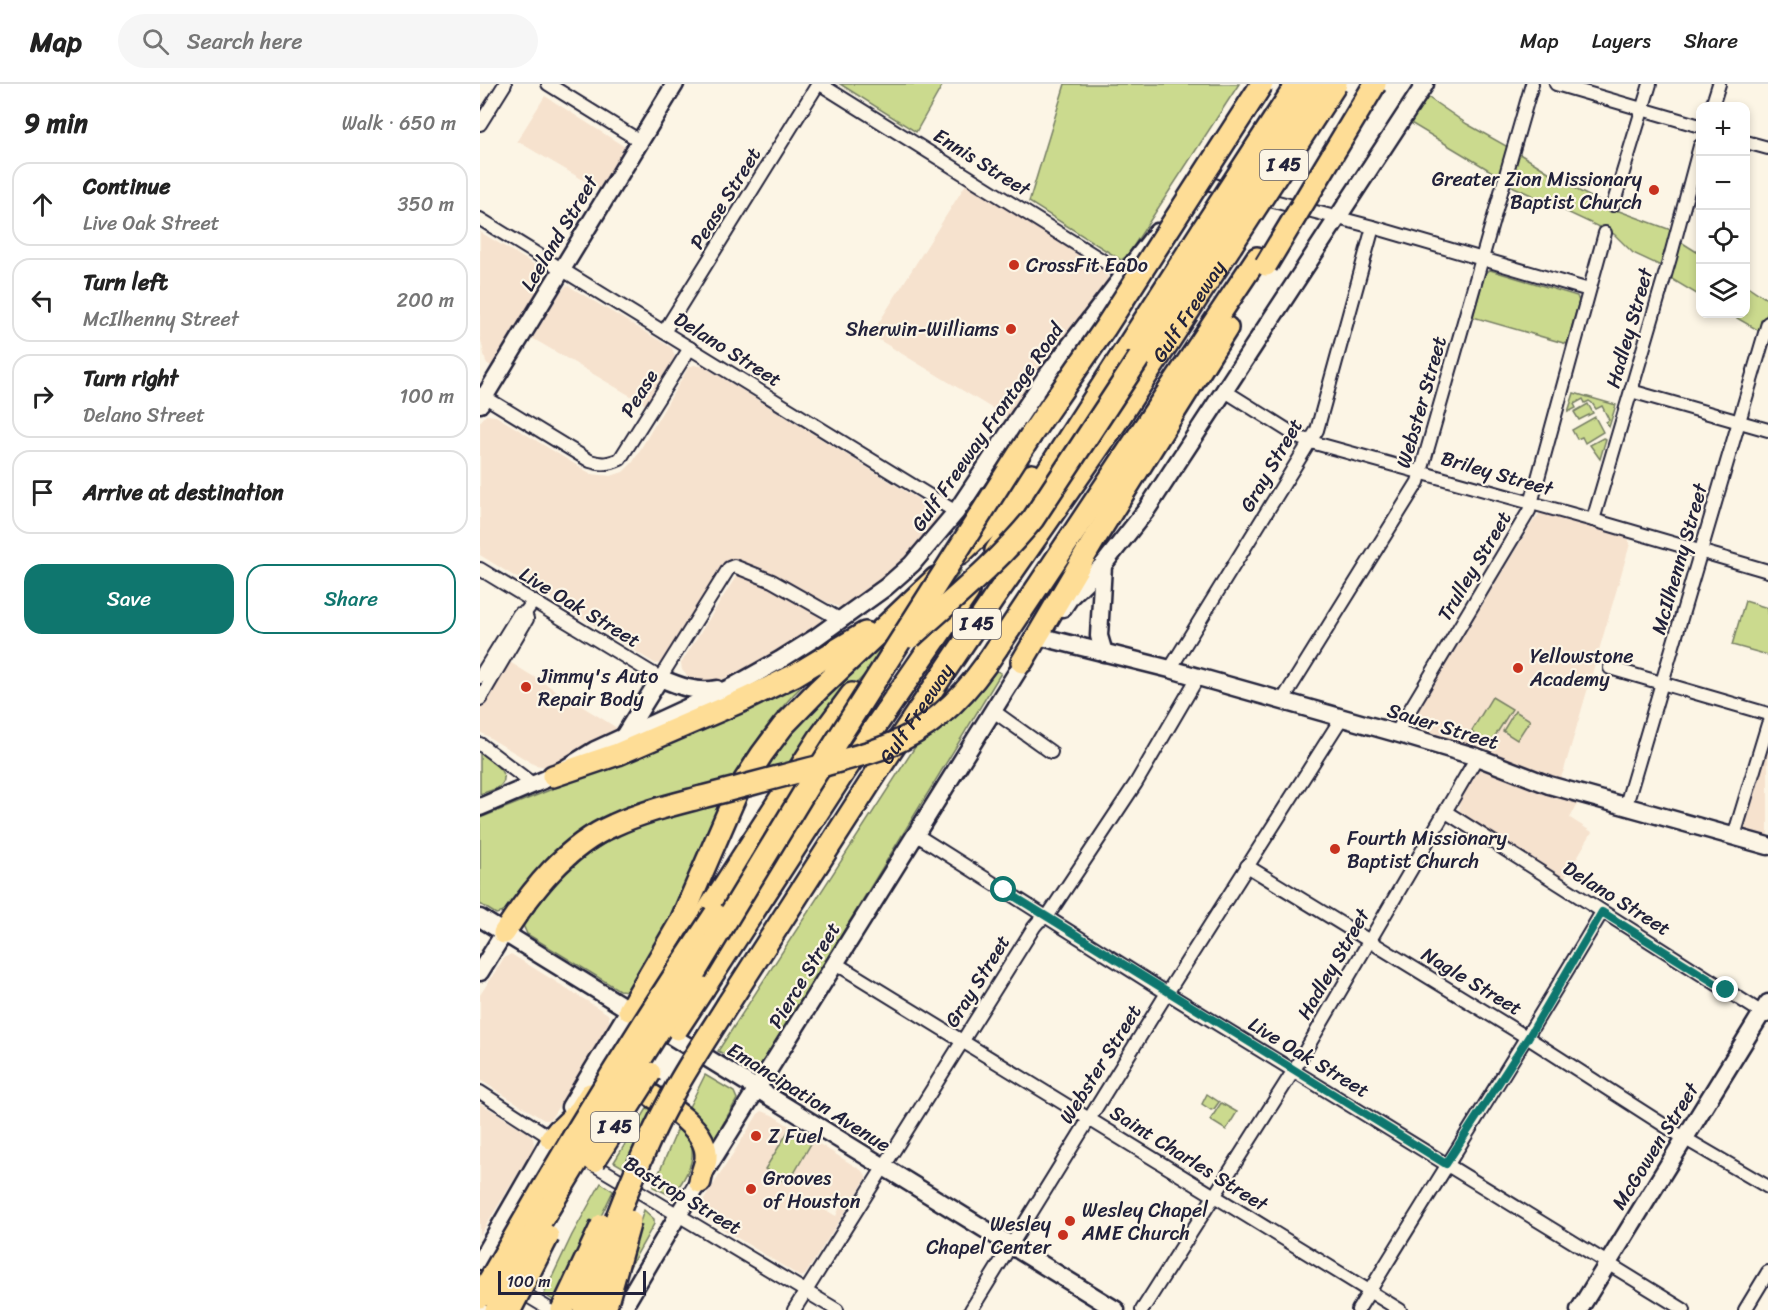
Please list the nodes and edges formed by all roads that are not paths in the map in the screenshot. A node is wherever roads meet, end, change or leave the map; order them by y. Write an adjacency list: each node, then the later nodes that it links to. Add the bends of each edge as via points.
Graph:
1 (505, 84): 17 (street)
2 (548, 84): 19 (street)
3 (675, 84): 19 (main road, Leeland Street)
4 (819, 84): 33 (street, Ennis Street); 36 (street, Pease Street)
5 (1260, 84): 23 (main road, Gulf Freeway Frontage Road); 80 (highway, bridge)
6 (1297, 84): 29 (highway, Gulf Freeway / I 45, bridge)
7 (1317, 84): 29 (highway, Gulf Freeway / I 45, bridge)
8 (1336, 84): 29 (highway, Gulf Freeway / I 45, bridge)
9 (1373, 84): 31 (highway, bridge)
10 (1425, 84): 25 (main road)
11 (1532, 84): 30 (street, Webster Street)
12 (1556, 84): 16 (street)
13 (1650, 84): 16 (street)
14 (1719, 84): 15 (street)
15 (1713, 102)
16 (1643, 109): 18 (street); 24 (street)
17 (480, 124)
18 (1696, 125)
19 (640, 141): 32 (main road, Leeland Street)
20 (1750, 143): 21 (street)
21 (1768, 148)
22 (1698, 156): 39 (street, Hadley Street)
23 (1196, 180): 25 (street); 33 (main road, Gulf Freeway Frontage Road)
24 (1613, 205)
25 (1338, 218): 27 (street); 38 (main road)
26 (480, 219): 32 (street, Delano Street)
27 (1373, 227): 30 (street); 44 (street, Gray Street)
28 (1605, 233): 34 (street, Trulley Street)
29 (1217, 238): 42 (highway, Gulf Freeway / I 45); 96 (highway, Gulf Freeway / I 45, via 1114,424 877,772); 98 (highway, Gulf Freeway / I 45, bridge, via 1033,519 1000,556 852,694)
30 (1481, 260): 34 (street); 45 (street, Webster Street)
31 (1262, 261): 59 (highway); 91 (highway, bridge, via 997,648 952,704 904,739 874,752 651,811 612,826 565,857 526,899)
32 (562, 270): 36 (street, Delano Street); 40 (main road, Leeland Street)
33 (1124, 274): 47 (main road, Gulf Freeway Frontage Road, via 1045,378)
34 (1589, 290): 46 (street, Trulley Street)
35 (1768, 323): 41 (street, McIlhenny Street)
36 (664, 332): 37 (street, Delano Street)
37 (690, 348): 40 (street, Pease, via 620,459 608,464 590,461); 47 (street, Delano Street)
38 (1226, 391): 44 (street, Briley Street); 50 (main road, via 1147,509)
39 (1631, 391): 41 (street); 48 (street, Hadley Street)
40 (481, 398)
41 (1739, 422): 43 (street); 49 (street, McIlhenny Street)
42 (1073, 430): 54 (highway, via 992,523); 124 (highway, Gulf Freeway / I 45, bridge, via 704,988 558,1219)
43 (1768, 430)
44 (1311, 442): 45 (street, Briley Street); 61 (street, Gray Street)
45 (1421, 472): 46 (street, Briley Street); 68 (street, Webster Street)
46 (1530, 503): 48 (street, Briley Street); 73 (street, Trulley Street, via 1525,520)
47 (956, 512): 56 (main road, Gulf Freeway Frontage Road, via 912,564)
48 (1593, 519): 49 (street, Briley Street)
49 (1700, 551): 52 (street, Briley Street); 65 (street, McIlhenny Street)
50 (1103, 565): 57 (main road, via 1071,596); 58 (main road, via 1099,636)
51 (480, 569): 53 (street, Live Oak Street)
52 (1768, 571)
53 (533, 602): 55 (street); 64 (street, Live Oak Street)
54 (904, 608): 78 (highway, via 773,686 627,750); 98 (highway, via 818,690 762,754 737,792 681,921)
55 (525, 613): 62 (street, via 519,614); 67 (street, via 527,619)
56 (841, 620): 64 (street, via 772,581 734,566 729,568); 66 (main road, Gulf Freeway Frontage Road)
57 (1042, 637): 58 (main road, Sauer Street); 59 (main road)
58 (1104, 653): 61 (main road, Sauer Street)
59 (1022, 662): 69 (main road, Pierce Street)
60 (1610, 668): 65 (street)
61 (1170, 669): 63 (main road, Sauer Street)
62 (480, 677)
63 (1198, 677): 68 (main road, Sauer Street); 89 (street, Gray Street, via 1136,783)
64 (660, 678): 66 (main road, via 703,692); 74 (main road)
65 (1663, 684): 70 (street); 81 (street, McIlhenny Street)
66 (734, 686): 74 (main road, Gulf Freeway Frontage Road)
67 (480, 699)
68 (1282, 701): 71 (main road, Sauer Street)
69 (992, 710): 76 (street); 84 (main road, Pierce Street)
70 (1768, 714)
71 (1341, 718): 73 (main road, Sauer Street); 87 (street, Webster Street)
72 (1768, 724): 85 (street)
73 (1396, 733): 77 (main road, Sauer Street)
74 (624, 736): 78 (main road, Gulf Freeway Frontage Road)
75 (480, 744): 79 (street)
76 (1051, 752)
77 (1477, 757): 81 (main road, Sauer Street, via 1549,785); 83 (street, Hadley Street)
78 (553, 776): 79 (main road, Gulf Freeway Frontage Road)
79 (534, 785): 82 (main road, Gulf Freeway Frontage Road)
80 (808, 786): 122 (highway, bridge, via 764,841 650,1012 577,1128); 123 (highway, bridge, via 542,1220)
81 (1626, 805): 85 (main road, Sauer Street)
82 (480, 807)
83 (1446, 812): 88 (street, Delano Street); 92 (street, Hadley Street)
84 (915, 834): 89 (street, Live Oak Street); 93 (main road, Pierce Street)
85 (1734, 836): 86 (main road, Sauer Street)
86 (1768, 846)
87 (1247, 866): 92 (street, Nagle Street); 95 (street, Webster Street)
88 (1602, 912): 97 (street, Delano Street); 99 (street)
89 (1047, 917): 95 (street, Live Oak Street); 100 (street, Gray Street, via 1034,927)
90 (480, 918): 91 (main road, Emancipation Avenue)
91 (504, 933): 94 (main road); 98 (main road, Emancipation Avenue)
92 (1369, 942): 99 (street, Nagle Street); 102 (street, Hadley Street)
93 (835, 963): 100 (street, Saint Charles Street); 104 (main road, Pierce Street)
94 (480, 972)
95 (1167, 993): 102 (street, Live Oak Street); 106 (street, Webster Street)
96 (728, 1004): 103 (highway, Gulf Freeway / I 45, bridge); 128 (highway, bridge, via 631,1218)
97 (1766, 1011): 108 (main road, McGowen Street)
98 (634, 1013): 101 (highway); 104 (main road, Emancipation Avenue); 107 (main road)
99 (1528, 1038): 108 (street, Nagle Street); 109 (street)
100 (962, 1041): 106 (street, Saint Charles Street); 110 (street, Gray Street)
101 (614, 1057): 107 (highway, via 580,1110); 111 (highway, via 616,1072 698,1132 706,1158)
102 (1294, 1070): 109 (street, Live Oak Street); 113 (street, Hadley Street)
103 (675, 1090): 126 (highway, bridge, via 618,1191); 127 (highway, Gulf Freeway / I 45, bridge, via 625,1200)
104 (758, 1090): 110 (main road, Emancipation Avenue); 111 (main road, Pierce Street)
105 (480, 1092): 107 (street, Bastrop Street)
106 (1089, 1118): 113 (street, Saint Charles Street); 115 (street, Webster Street)
107 (551, 1138): 114 (street, Bastrop Street); 116 (main road)
108 (1684, 1138): 112 (street, Nagle Street); 117 (main road, McGowen Street)
109 (1446, 1164): 117 (street, Live Oak Street); 121 (street)
110 (884, 1168): 115 (main road, Emancipation Avenue); 120 (street, Gray Street)
111 (699, 1182): 114 (main road, Pierce Street)
112 (1768, 1187)
113 (1213, 1197): 121 (street, Saint Charles Street); 134 (street, Hadley Street)
114 (678, 1215): 120 (street, Bastrop Street); 129 (main road, Pierce Street)
115 (1011, 1244): 132 (street, Webster Street); 133 (main road, Emancipation Avenue)
116 (480, 1261)
117 (1607, 1264): 137 (main road, McGowen Street); 138 (street, Live Oak Street)
118 (480, 1267): 125 (street)
119 (1768, 1272): 139 (street)
120 (806, 1290): 130 (street, Gray Street); 131 (street, Bastrop Street)
121 (1370, 1291): 135 (street); 136 (street, Saint Charles Street)
122 (480, 1297)
123 (496, 1310)
124 (510, 1310)
125 (550, 1310)
126 (562, 1310)
127 (584, 1310)
128 (604, 1310)
129 (622, 1310)
130 (794, 1310)
131 (837, 1310)
132 (971, 1310)
133 (1116, 1310)
134 (1142, 1310)
135 (1358, 1310)
136 (1400, 1310)
137 (1579, 1310)
138 (1684, 1310)
139 (1745, 1310)

